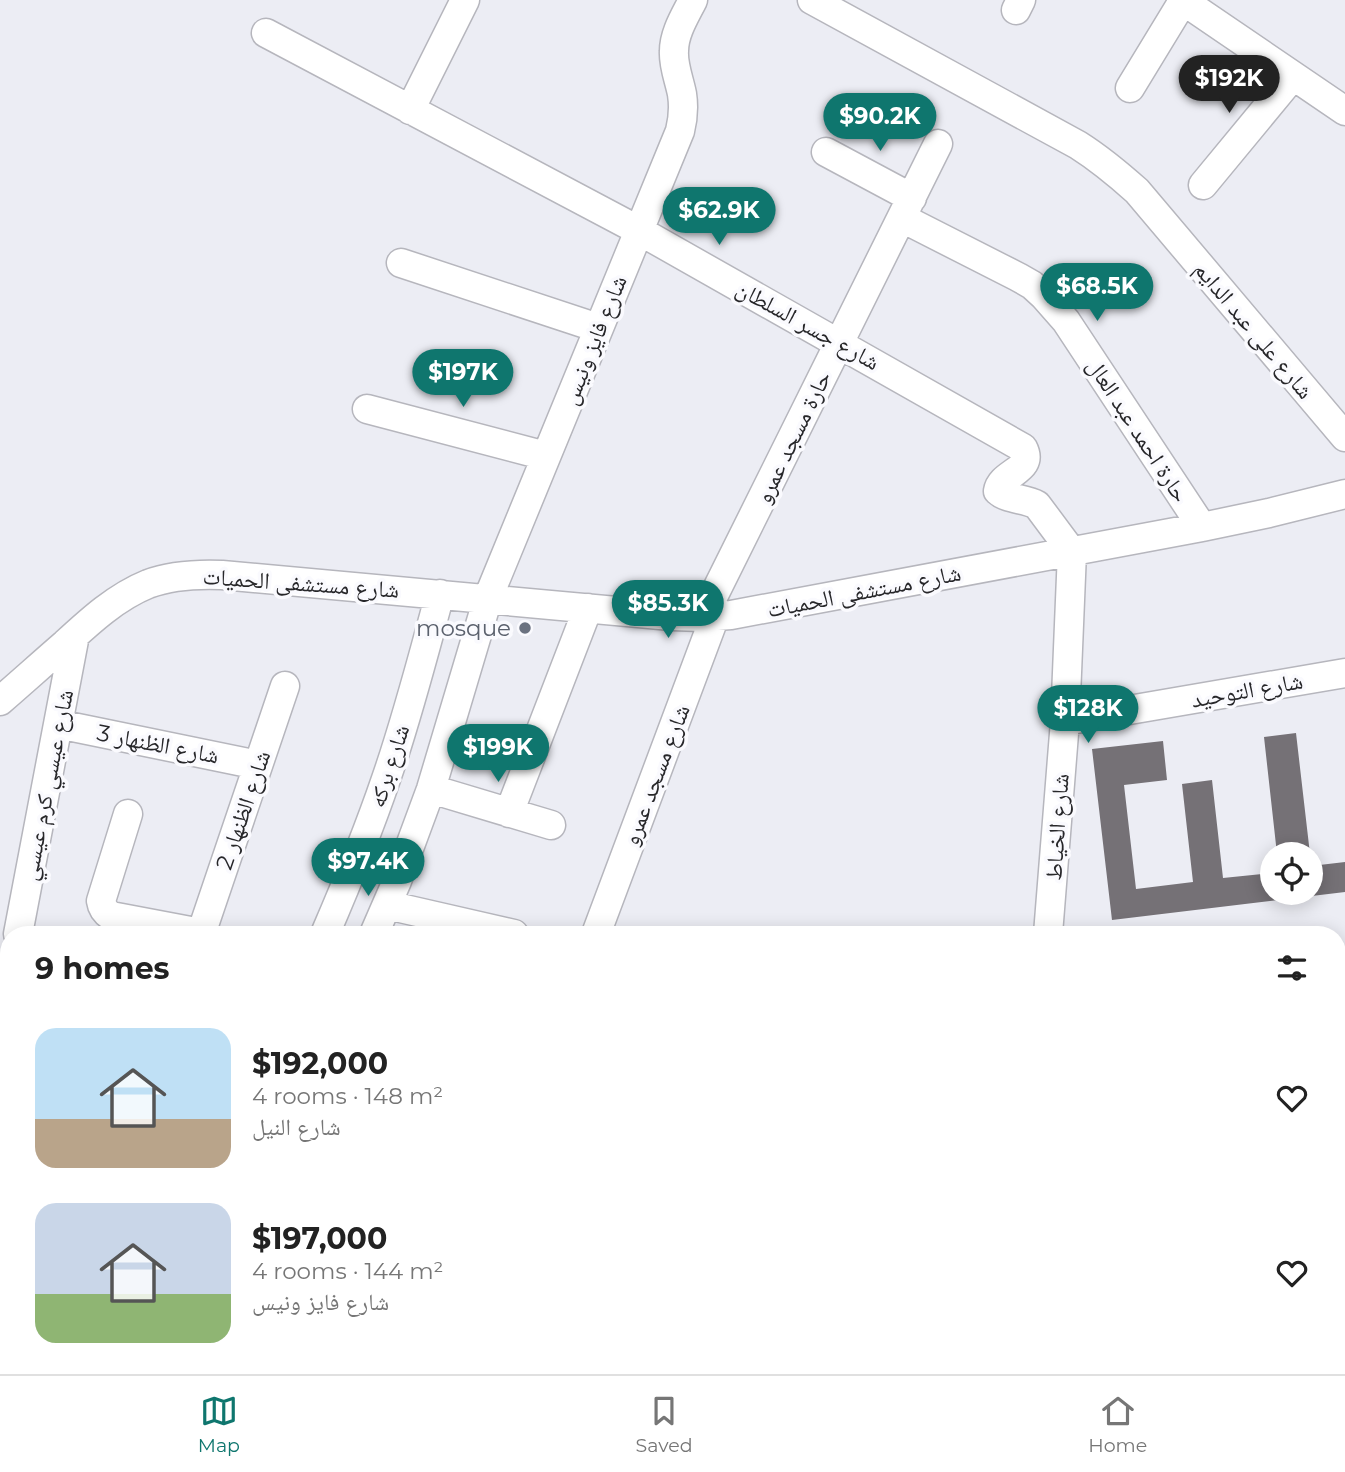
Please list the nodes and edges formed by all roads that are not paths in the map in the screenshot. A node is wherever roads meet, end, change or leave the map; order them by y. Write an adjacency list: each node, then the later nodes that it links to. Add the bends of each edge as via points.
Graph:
1 (465, 0): 8 (street)
2 (692, 0): 14 (street, شارع فايز ونيس, via 673,54 683,120)
3 (814, 0): 19 (street, شارع على عبد الدايم, via 1079,145 1119,174)
4 (1182, 0): 6 (street); 7 (street)
5 (265, 33): 8 (street, شارع جسر السلطان)
6 (1293, 75): 9 (street); 12 (street)
7 (1130, 88)
8 (410, 110): 14 (street, شارع جسر السلطان)
9 (1345, 111)
10 (938, 144): 13 (street, حارة مسجد عمرو)
11 (826, 152): 13 (street, حارة احمد عبد العال)
12 (1203, 185)
13 (907, 208): 17 (street, حارة مسجد عمرو); 22 (street, حارة احمد عبد العال, via 1044,296 1066,321)
14 (638, 230): 16 (street, شارع فايز ونيس); 17 (street, شارع جسر السلطان)
15 (401, 263): 16 (street)
16 (598, 328): 20 (street, شارع فايز ونيس)
17 (839, 343): 23 (street, شارع جسر السلطان, via 1023,448 1024,464 999,484 998,491 1037,505); 27 (street, حارة مسجد عمرو)
18 (367, 409): 20 (street)
19 (1345, 437)
20 (546, 456): 25 (street, شارع فايز ونيس)
21 (1345, 494): 22 (street, شارع مستشفى الحميات)
22 (1202, 527): 23 (street, شارع مستشفى الحميات)
23 (1072, 552): 27 (street, شارع مستشفى الحميات); 32 (street, شارع الخياط)
24 (440, 594): 25 (street, شارع مستشفى الحميات); 28 (street, شارع مستشفى الحميات, via 197,574 148,584 125,595); 39 (street, شارع بركه, via 387,777)
25 (488, 598): 26 (street, شارع مستشفى الحميات); 35 (street, شارع بركه)
26 (588, 608): 27 (street, شارع مستشفى الحميات); 36 (street)
27 (709, 616): 47 (street, شارع مسجد عمرو)
28 (75, 635): 31 (street, شارع مستشفى الحميات); 33 (street, شارع عيسي كرم عيسي)
29 (1345, 673): 32 (street, شارع التوحيد)
30 (285, 686): 34 (street, شارع الظنهار 2)
31 (0, 701)
32 (1065, 721): 48 (street, شارع الخياط)
33 (58, 724): 34 (street, شارع الظنهار 3); 41 (street, شارع عيسي كرم عيسي)
34 (258, 765): 43 (street, شارع الظنهار 2)
35 (431, 789): 36 (street); 40 (street, شارع بركه)
36 (509, 813): 38 (street)
37 (128, 814): 42 (street, via 102,907 111,916)
38 (551, 825)
39 (354, 868): 40 (street); 44 (street, شارع بركه)
40 (392, 893): 45 (street, شارع بركه); 46 (street)
41 (20, 926)
42 (161, 926)
43 (204, 926)
44 (329, 926)
45 (378, 926)
46 (490, 926)
47 (599, 926)
48 (1049, 926)

